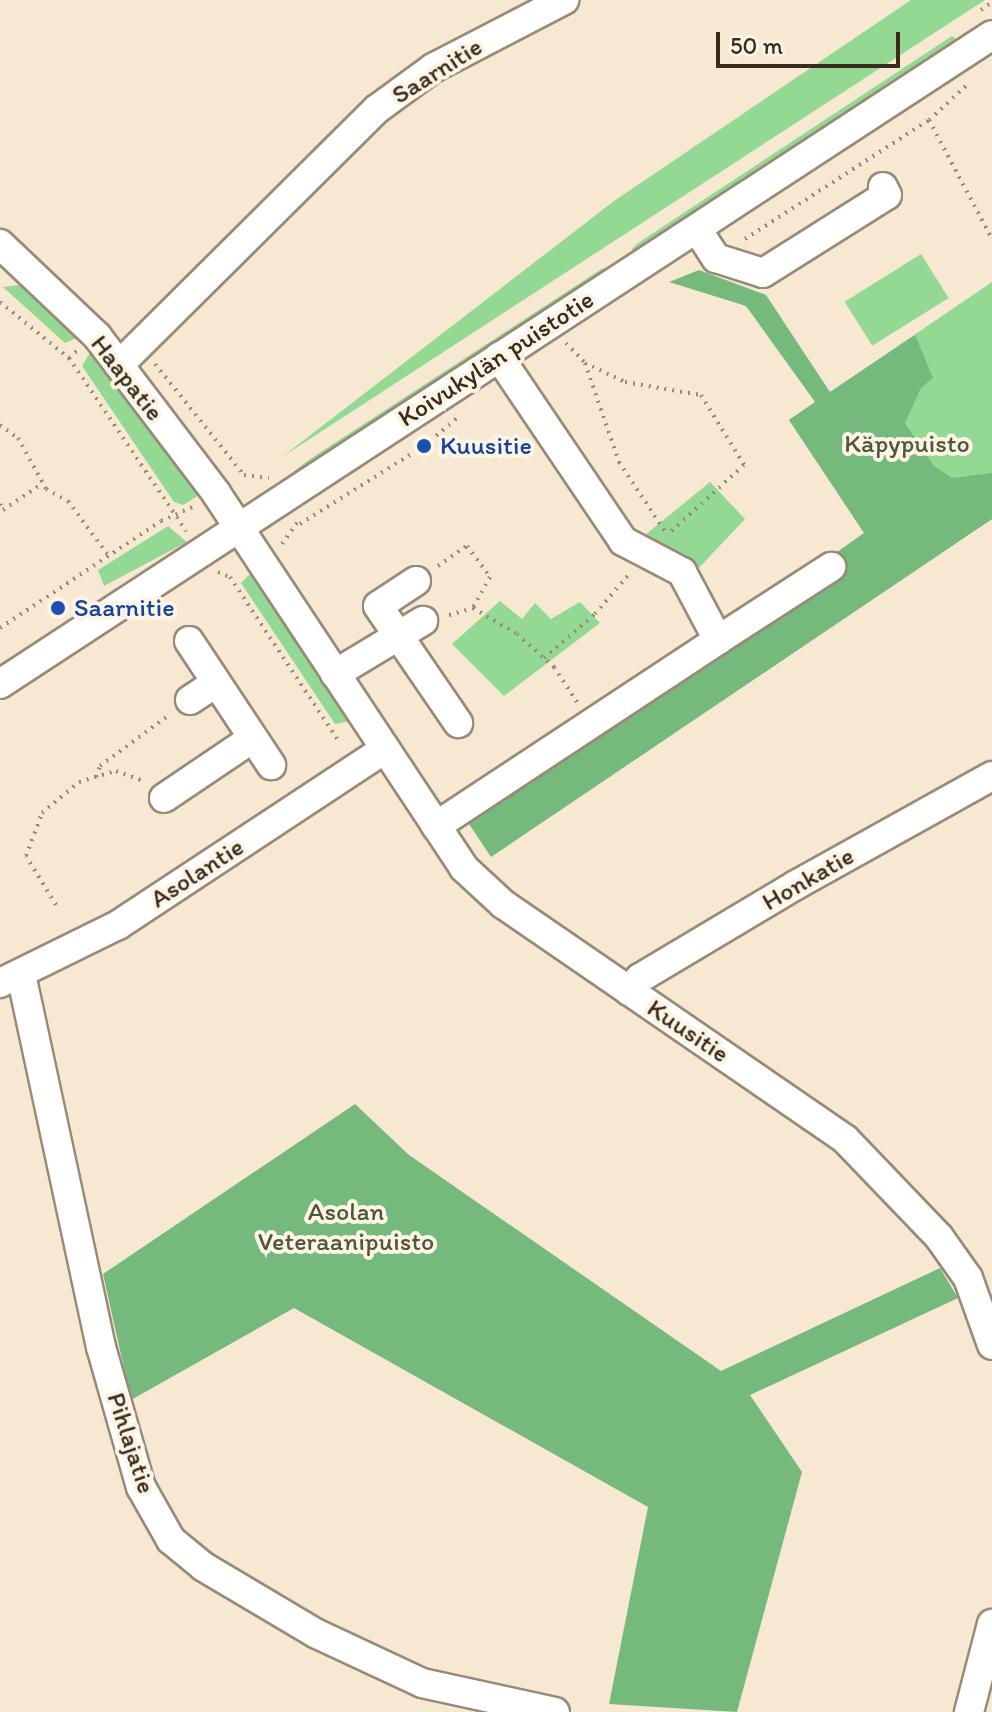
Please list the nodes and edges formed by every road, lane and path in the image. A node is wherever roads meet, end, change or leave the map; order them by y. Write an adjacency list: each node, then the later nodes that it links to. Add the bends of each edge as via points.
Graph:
1 (564, 0): 13 (street, Saarnitie, via 433,68 377,109)
2 (992, 35): 6 (street, Koivukylän puistotie)
3 (974, 79): 4 (path)
4 (929, 120): 7 (path); 9 (path)
5 (883, 187): 9 (street, via 887,195 763,273)
6 (697, 229): 9 (street); 15 (street, Koivukylän puistotie)
7 (992, 239)
8 (3, 253): 17 (street, Haapatie, via 97,336)
9 (716, 258)
10 (0, 302): 25 (path, via 69,358)
11 (577, 334): 12 (path)
12 (565, 341): 14 (path); 16 (path)
13 (140, 345): 17 (street, Saarnitie); 20 (path)
14 (551, 350)
15 (499, 357): 23 (street, Koivukylän puistotie); 32 (street, via 623,541)
16 (585, 363): 28 (path, via 619,462); 28 (path, via 625,382 701,395 744,465)
17 (119, 365): 22 (street, Haapatie)
18 (460, 415): 26 (path, via 424,446)
19 (0, 425): 21 (path, via 18,438)
20 (244, 475): 22 (path); 23 (path, via 272,478)
21 (43, 483): 24 (path); 31 (path, via 68,501)
22 (216, 493): 25 (path); 27 (street, Haapatie)
23 (283, 496): 26 (path); 27 (street, Koivukylän puistotie)
24 (1, 509)
25 (177, 518): 29 (path); 31 (path, via 161,521)
26 (300, 524): 30 (path, via 281,542)
27 (239, 526): 29 (street, Koivukylän puistotie); 41 (street, Kuusitie)
28 (667, 535): 32 (path)
29 (200, 551): 43 (street, Koivukylän puistotie); 48 (path, via 212,569 230,577)
30 (284, 551)
31 (108, 555): 36 (path)
32 (645, 556): 38 (street, via 682,572); 40 (path, via 595,614)
33 (831, 567): 38 (street)
34 (416, 581): 35 (path, via 467,546 490,577); 37 (street, via 378,606)
35 (473, 608): 37 (path); 40 (path, via 517,634)
36 (0, 628)
37 (411, 629): 41 (street); 45 (street)
38 (718, 640): 46 (street)
39 (189, 641): 42 (street)
40 (544, 658): 46 (path)
41 (335, 674): 49 (street, Kuusitie)
42 (216, 683): 44 (street); 47 (street)
43 (0, 684)
44 (190, 700): 52 (path, via 100,766)
45 (458, 723)
46 (591, 724): 54 (street)
47 (253, 738): 50 (street); 53 (street)
48 (338, 740)
49 (385, 749): 54 (street, Kuusitie); 56 (street, Asolantie, via 118,925)
50 (271, 765)
51 (992, 776): 57 (street, Honkatie, via 796,885 640,978)
52 (96, 777): 53 (path, via 116,771 129,774); 55 (path, via 79,782 42,813 26,856)
53 (164, 798)
54 (436, 826): 57 (street, Kuusitie, via 464,868 503,904)
55 (56, 905)
56 (10, 978): 61 (street, Pihlajatie, via 141,1487 171,1540 204,1567 315,1633 422,1683)
57 (629, 991): 58 (street, Kuusitie, via 845,1139)
58 (980, 1272): 59 (street, Kuusitie)
59 (992, 1345)
60 (992, 1624): 62 (street)
61 (555, 1712)
62 (969, 1712)

